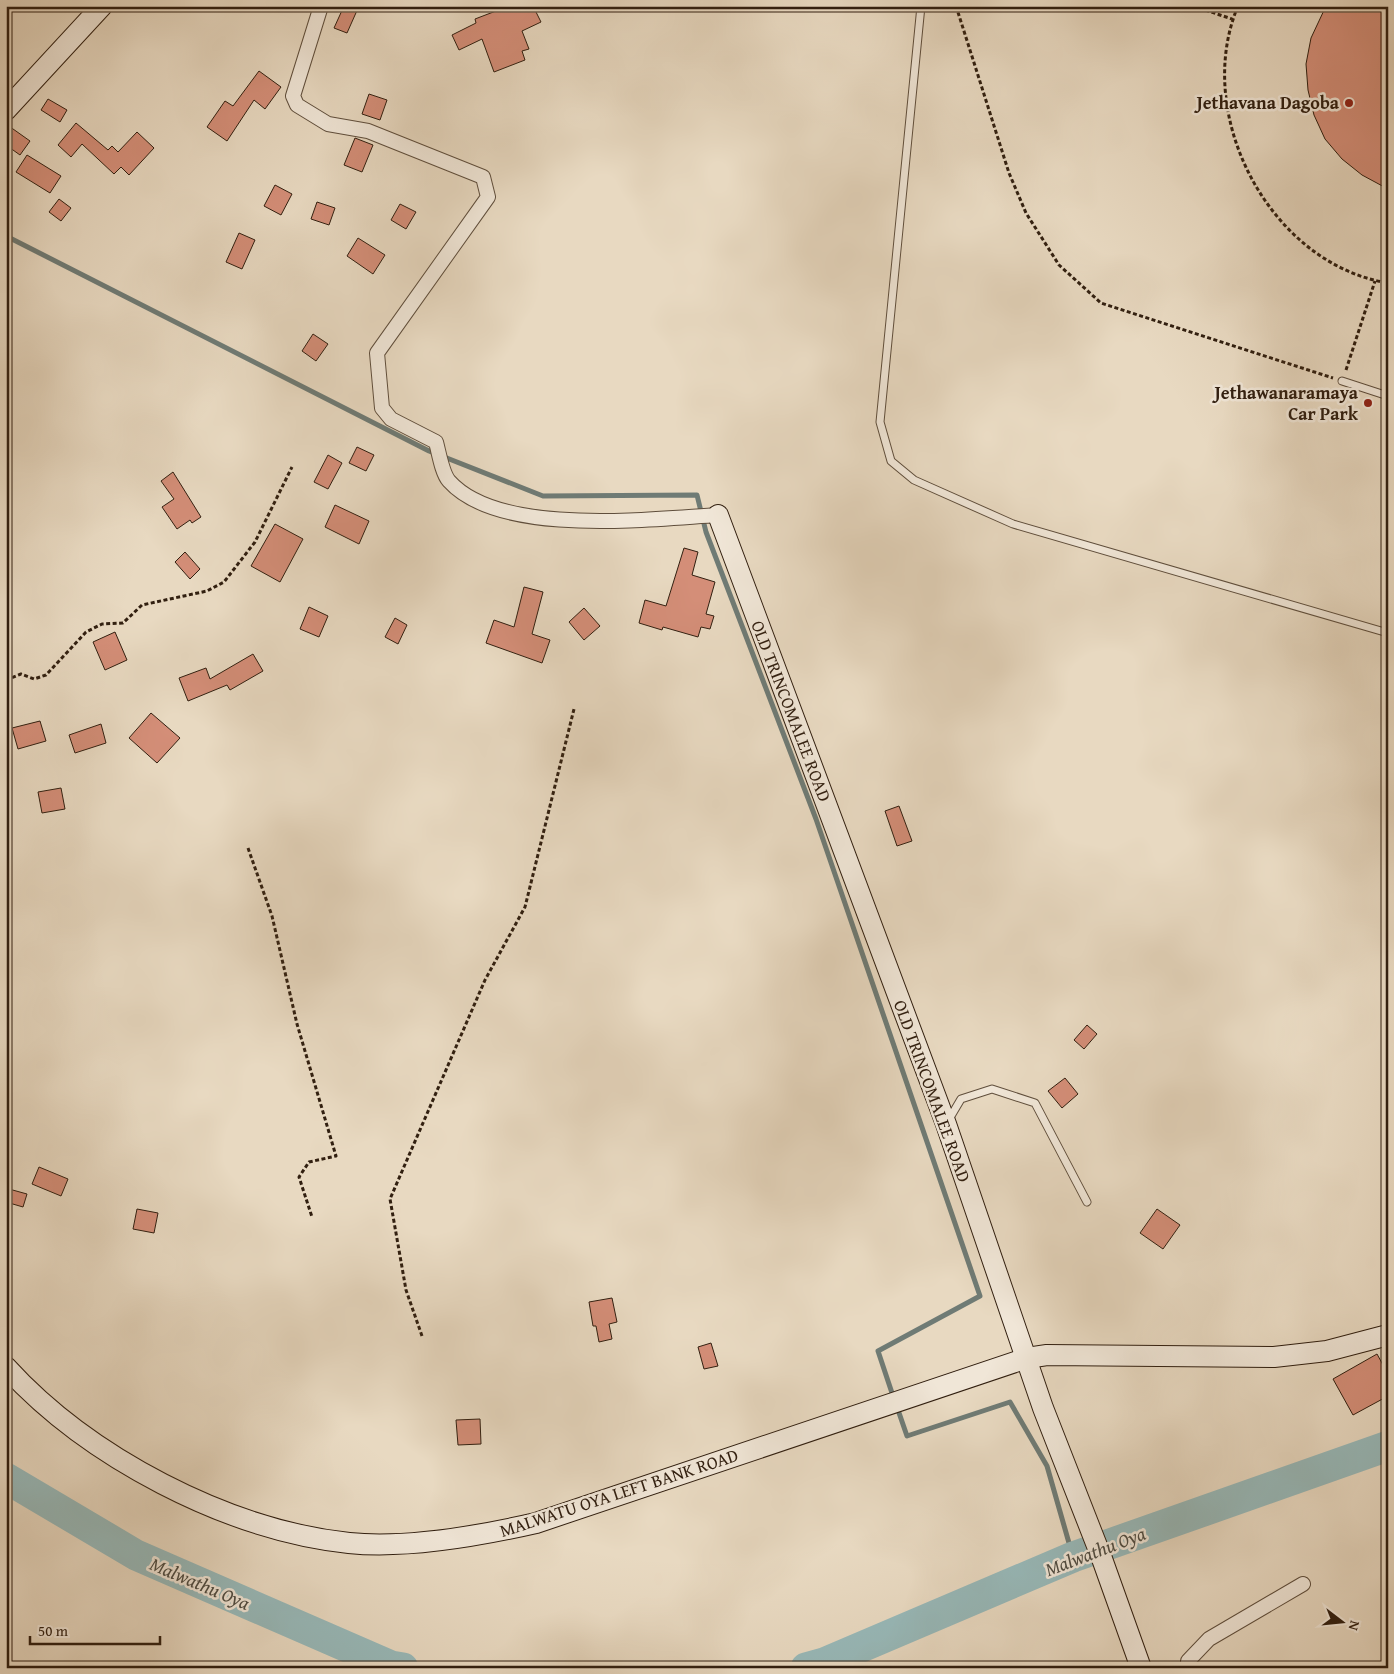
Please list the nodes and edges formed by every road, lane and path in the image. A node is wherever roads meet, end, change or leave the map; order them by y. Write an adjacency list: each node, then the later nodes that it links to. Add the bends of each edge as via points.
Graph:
1 (102, 6): 8 (main road)
2 (321, 6): 14 (street, via 293,96 297,105 328,124 368,131 483,176 488,197 377,353 382,408 391,419 436,442 448,481 476,501 508,512 582,522)
3 (921, 6): 15 (lane, via 880,422 891,461 914,480 1013,524)
4 (956, 6): 11 (path, via 1009,173 1026,213 1059,265 1101,302)
5 (1193, 6): 7 (path)
6 (1238, 6): 7 (path)
7 (1232, 19): 9 (path, via 1225,66 1227,113 1240,158 1249,175 1263,200 1294,235 1332,262)
8 (6, 110)
9 (1375, 281): 10 (path); 11 (path)
10 (1388, 283)
11 (1342, 381): 12 (lane)
12 (1388, 396)
13 (292, 467): 16 (path, via 255,542 224,582 207,591 142,605 122,623 102,624 86,632 46,675 34,678 21,674)
14 (718, 515): 19 (main road, OLD TRINCOMALEE ROAD)
15 (1388, 633)
16 (6, 680)
17 (574, 709): 23 (path, via 525,907 485,980 390,1199 406,1290)
18 (248, 848): 21 (path, via 272,916 297,1024 336,1156 309,1162 300,1177)
19 (946, 1124): 20 (lane, via 961,1099 992,1089 1035,1103); 24 (main road, OLD TRINCOMALEE ROAD)
20 (1087, 1202)
21 (312, 1217)
22 (1388, 1334): 24 (main road, MALWATU OYA LEFT BANK ROAD, via 1327,1351 1274,1357)
23 (422, 1336)
24 (1028, 1358): 25 (main road, MALWATU OYA LEFT BANK ROAD, via 536,1523 486,1535 351,1543 322,1540 258,1523 156,1480 85,1438 50,1410); 27 (main road, OLD TRINCOMALEE ROAD, via 1043,1408)
25 (6, 1367)
26 (1303, 1584): 28 (street, via 1209,1639 1188,1661)
27 (1140, 1665)
28 (1188, 1668)

